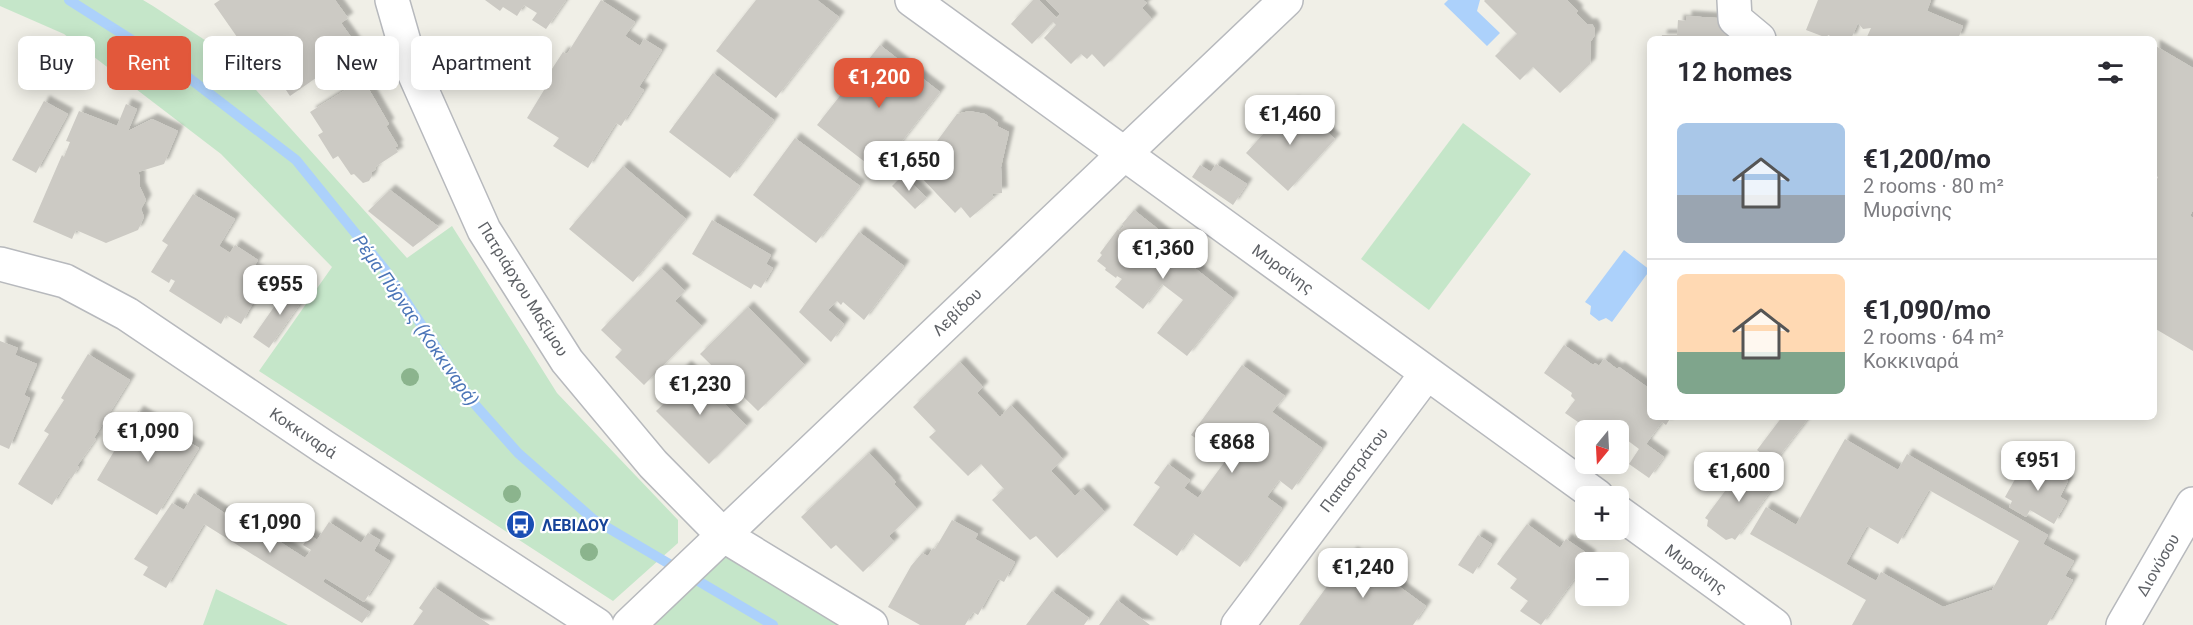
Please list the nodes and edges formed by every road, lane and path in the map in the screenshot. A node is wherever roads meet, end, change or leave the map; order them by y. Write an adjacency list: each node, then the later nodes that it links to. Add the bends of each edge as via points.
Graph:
1 (392, 0): 12 (street, Πατριάρχου Μαξίμου, via 411,66 484,231 567,361 653,464)
2 (912, 0): 6 (street, Μυρσίνης)
3 (1286, 0): 6 (street, Λεβίδου)
4 (1734, 0): 5 (street, via 1735,19)
5 (1755, 36)
6 (1123, 153): 8 (street, Μυρσίνης); 12 (street, Λεβίδου)
7 (0, 264): 13 (street, Κοκκιναρά, via 65,281 127,314)
8 (1427, 373): 9 (street, Μυρσίνης); 16 (street, Παπαστράτου)
9 (1583, 486)
10 (2193, 504): 18 (street, Διονύσου)
11 (1629, 520): 17 (street, Μυρσίνης)
12 (723, 535): 14 (street, Λεβίδου); 15 (street, Πατριάρχου Μαξίμου)
13 (597, 625)
14 (629, 625)
15 (871, 625)
16 (1238, 625)
17 (1774, 625)
18 (2123, 625)

